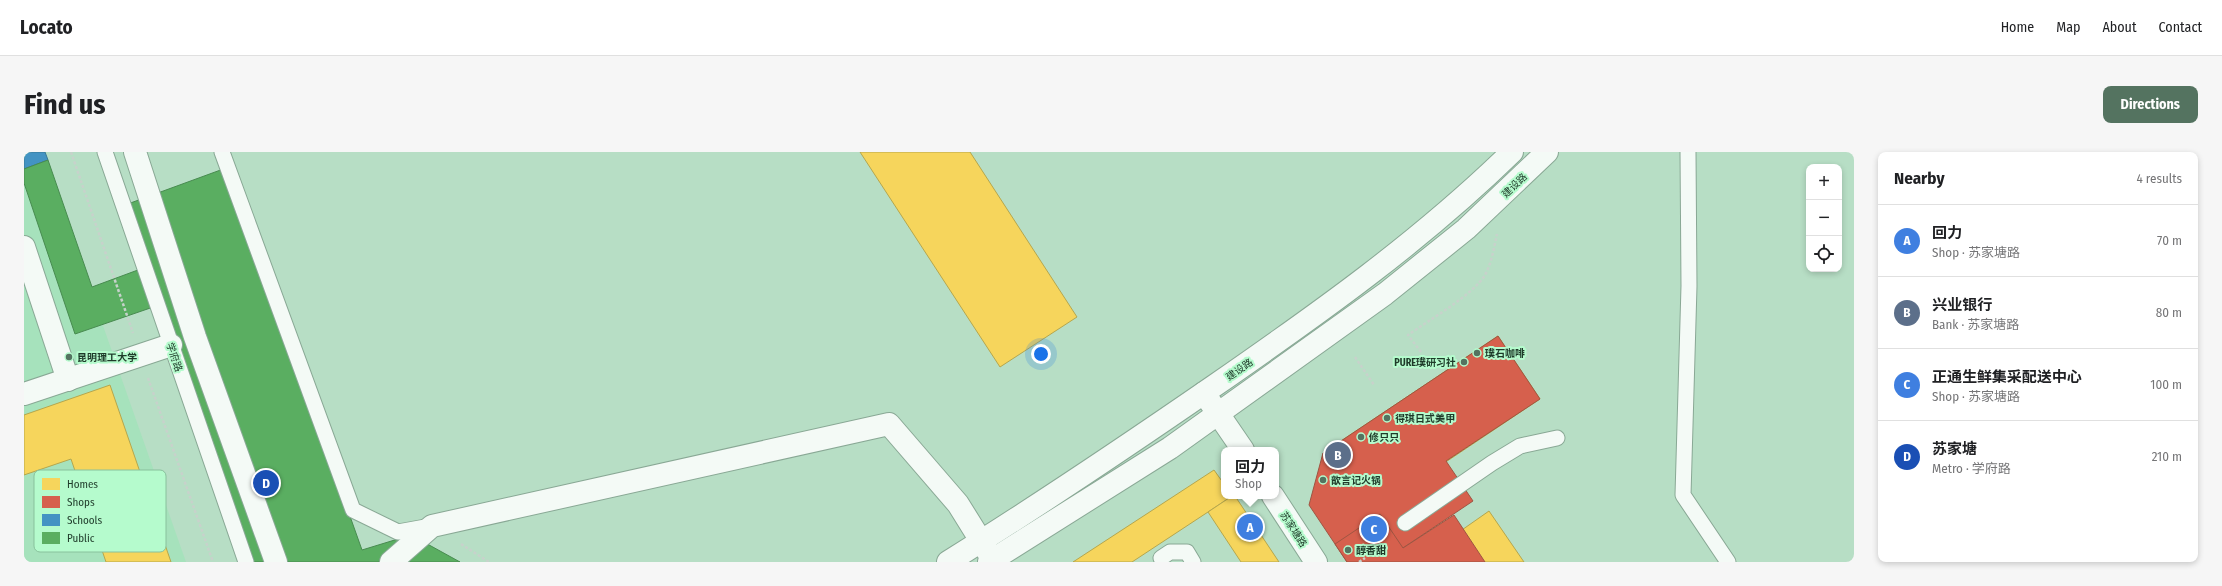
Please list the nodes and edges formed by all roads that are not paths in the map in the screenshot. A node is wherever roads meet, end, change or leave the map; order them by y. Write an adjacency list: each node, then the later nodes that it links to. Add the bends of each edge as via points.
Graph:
1 (105, 152): 8 (lane, 学府路)
2 (135, 152): 22 (street, via 195,337)
3 (222, 152): 17 (lane, via 353,510 398,532)
4 (1512, 152): 10 (street, 建设路, via 1412,242)
5 (1547, 152): 12 (street, 建设路, via 1483,214 1427,262)
6 (1688, 152): 27 (lane, via 1689,286 1683,495)
7 (24, 247): 9 (street)
8 (171, 345): 9 (street); 21 (lane, 学府路)
9 (68, 380): 11 (street)
10 (1204, 393): 12 (street); 18 (street, 建设路)
11 (24, 394)
12 (1218, 414): 14 (street); 19 (street, 建设路, via 1137,470)
13 (1557, 438): 16 (lane, via 1520,446)
14 (1240, 447)
15 (1274, 499): 26 (street, 苏家塘路)
16 (1405, 523)
17 (432, 526): 18 (street, via 890,424 958,504); 23 (street)
18 (981, 542): 19 (street); 24 (street, 建设路)
19 (991, 561)
20 (1160, 561): 25 (lane, via 1170,552 1187,552)
21 (246, 562)
22 (276, 562)
23 (391, 562)
24 (948, 562)
25 (1193, 562)
26 (1316, 562)
27 (1728, 562)

